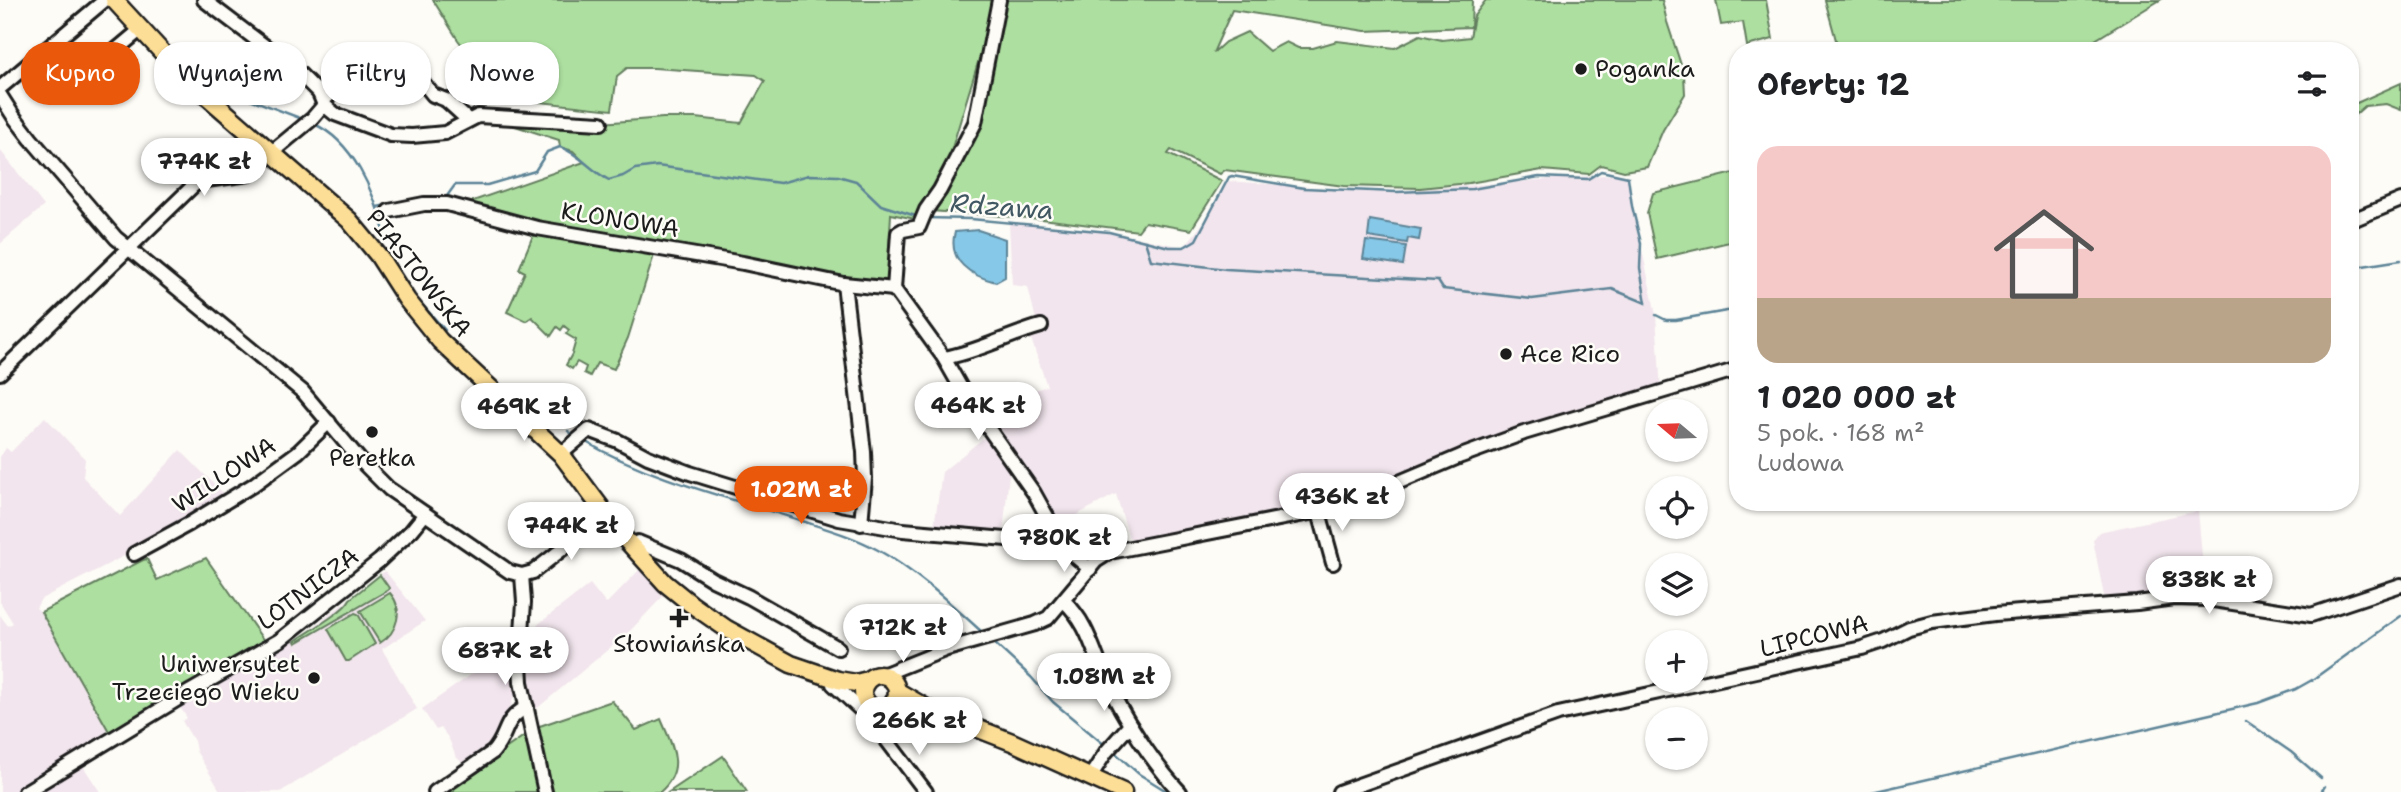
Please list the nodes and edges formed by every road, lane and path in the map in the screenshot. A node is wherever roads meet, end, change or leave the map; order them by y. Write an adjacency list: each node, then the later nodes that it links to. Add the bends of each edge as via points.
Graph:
1 (105, 0): 7 (street)
2 (114, 0): 5 (main road, PIASTOWSKA)
3 (204, 0): 10 (street, via 295,69)
4 (999, 0): 20 (street, via 975,123 923,218 915,228 896,236)
5 (141, 30): 6 (street); 14 (main road, PIASTOWSKA, via 186,78)
6 (126, 42)
7 (0, 88)
8 (431, 92): 12 (street)
9 (0, 94): 18 (street, via 13,117)
10 (321, 98)
11 (324, 105): 12 (street, via 343,118 391,135 445,134); 14 (street)
12 (468, 120): 13 (street, via 478,116)
13 (601, 123)
14 (272, 152): 18 (street, via 249,174 199,181); 26 (main road, PIASTOWSKA, via 352,223 449,349)
15 (2401, 200): 17 (street)
16 (389, 211): 19 (street, KLONOWA, via 447,204 537,228)
17 (2359, 217)
18 (128, 249): 24 (street); 25 (street, via 264,358)
19 (844, 284): 20 (street, KLONOWA); 30 (street, via 864,452)
20 (894, 289): 22 (street)
21 (1041, 326): 22 (street)
22 (944, 358): 32 (street, via 1034,493)
23 (1729, 372): 27 (street, via 1524,433 1355,502)
24 (0, 373)
25 (329, 422): 28 (street, via 389,489); 33 (street, WILLOWA, via 253,485)
26 (572, 444): 29 (main road, PIASTOWSKA); 30 (street, via 589,430 691,473)
27 (1319, 512): 34 (street); 35 (street, via 1130,547 1102,556)
28 (425, 514): 36 (street, via 504,569); 49 (street, LOTNICZA, via 379,561 279,640)
29 (606, 514): 31 (main road, PIASTOWSKA); 36 (street, via 533,572)
30 (861, 524): 32 (street)
31 (631, 546): 39 (street, via 638,542 681,560); 41 (main road, PIASTOWSKA, via 664,583 705,615)
32 (1064, 547): 35 (street)
33 (134, 554)
34 (1333, 563)
35 (1090, 569): 38 (street)
36 (522, 575): 45 (street, via 520,663)
37 (2401, 585): 54 (street, LIPCOWA, via 2311,615 2187,598 1932,622 1863,648 1558,714)
38 (1064, 601): 40 (street, via 1041,622); 46 (street, via 1082,621)
39 (838, 648)
40 (909, 665): 42 (street); 44 (street)
41 (816, 674): 42 (main road, PIASTOWSKA, via 850,683); 43 (main road, PIASTOWSKA)
42 (875, 677): 44 (main road, via 863,688); 44 (main road, via 891,678)
43 (833, 684): 44 (main road, PIASTOWSKA); 44 (street, PIASTOWSKA)
44 (883, 703): 47 (main road, via 930,710); 51 (street, via 886,741)
45 (527, 707): 48 (street, via 509,721 493,752); 50 (street)
46 (1130, 725): 47 (street); 53 (street)
47 (1090, 777): 52 (main road)
48 (437, 791)
49 (25, 792)
50 (545, 792)
51 (926, 792)
52 (1123, 792)
53 (1180, 792)
54 (1339, 792)

